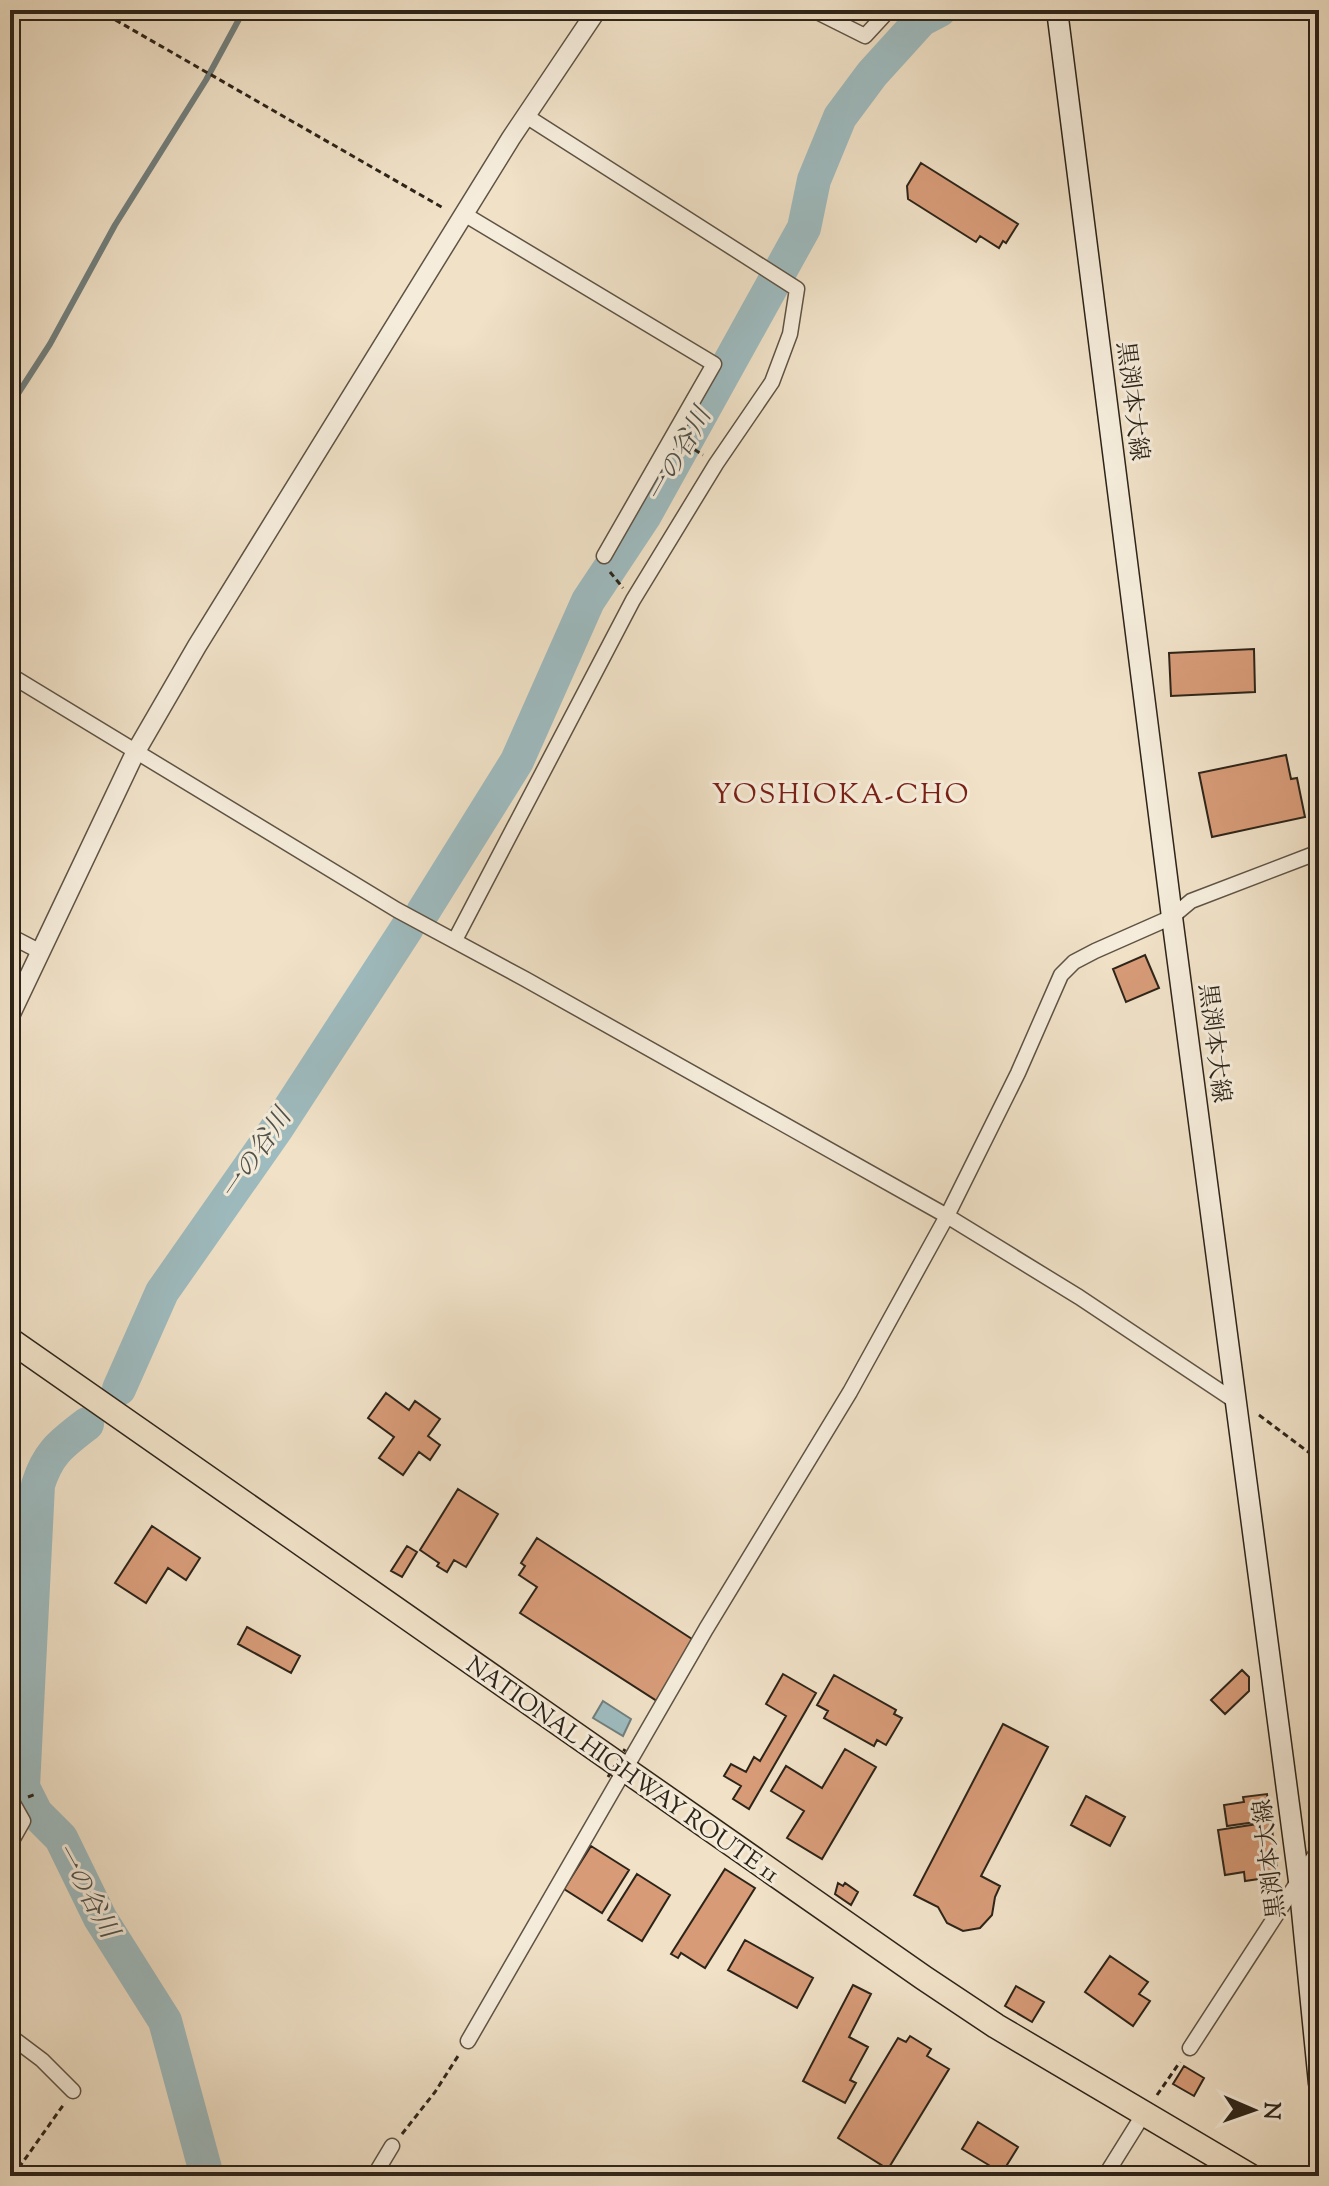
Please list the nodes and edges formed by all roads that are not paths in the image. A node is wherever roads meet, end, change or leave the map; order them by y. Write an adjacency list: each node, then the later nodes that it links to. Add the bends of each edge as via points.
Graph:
1 (597, 10): 5 (street)
2 (813, 10): 3 (street, via 865,36)
3 (889, 10)
4 (1057, 10): 11 (main road, 黒渕本大線)
5 (526, 116): 6 (street); 13 (street, via 797,289 790,334 772,382 633,600)
6 (463, 216): 7 (street, via 714,364); 9 (street)
7 (604, 556)
8 (10, 675): 9 (street)
9 (135, 753): 13 (street); 14 (street)
10 (1319, 852): 11 (street, via 1191,901)
11 (1172, 917): 16 (street, via 1095,951 1061,975); 18 (main road, 黒渕本大線)
12 (10, 936): 14 (street)
13 (455, 940): 16 (street)
14 (41, 952): 15 (street)
15 (10, 1016)
16 (947, 1216): 18 (street); 19 (street, via 850,1392)
17 (10, 1340): 19 (highway, NATIONAL HIGHWAY ROUTE 11)
18 (1235, 1401): 23 (main road, 黒渕本大線)
19 (619, 1765): 25 (street); 29 (highway, NATIONAL HIGHWAY ROUTE 11, via 936,1986)
20 (10, 1798): 21 (street, via 23,1821)
21 (10, 1844)
22 (1319, 1849): 23 (street)
23 (1299, 1881): 26 (street); 27 (main road, 黒渕本大線)
24 (10, 2036): 28 (street)
25 (468, 2041)
26 (1190, 2048)
27 (1319, 2083)
28 (73, 2091)
29 (1143, 2115): 32 (street); 33 (highway, NATIONAL HIGHWAY ROUTE 11)
30 (392, 2146): 31 (street)
31 (374, 2176)
32 (1105, 2176)
33 (1250, 2176)

